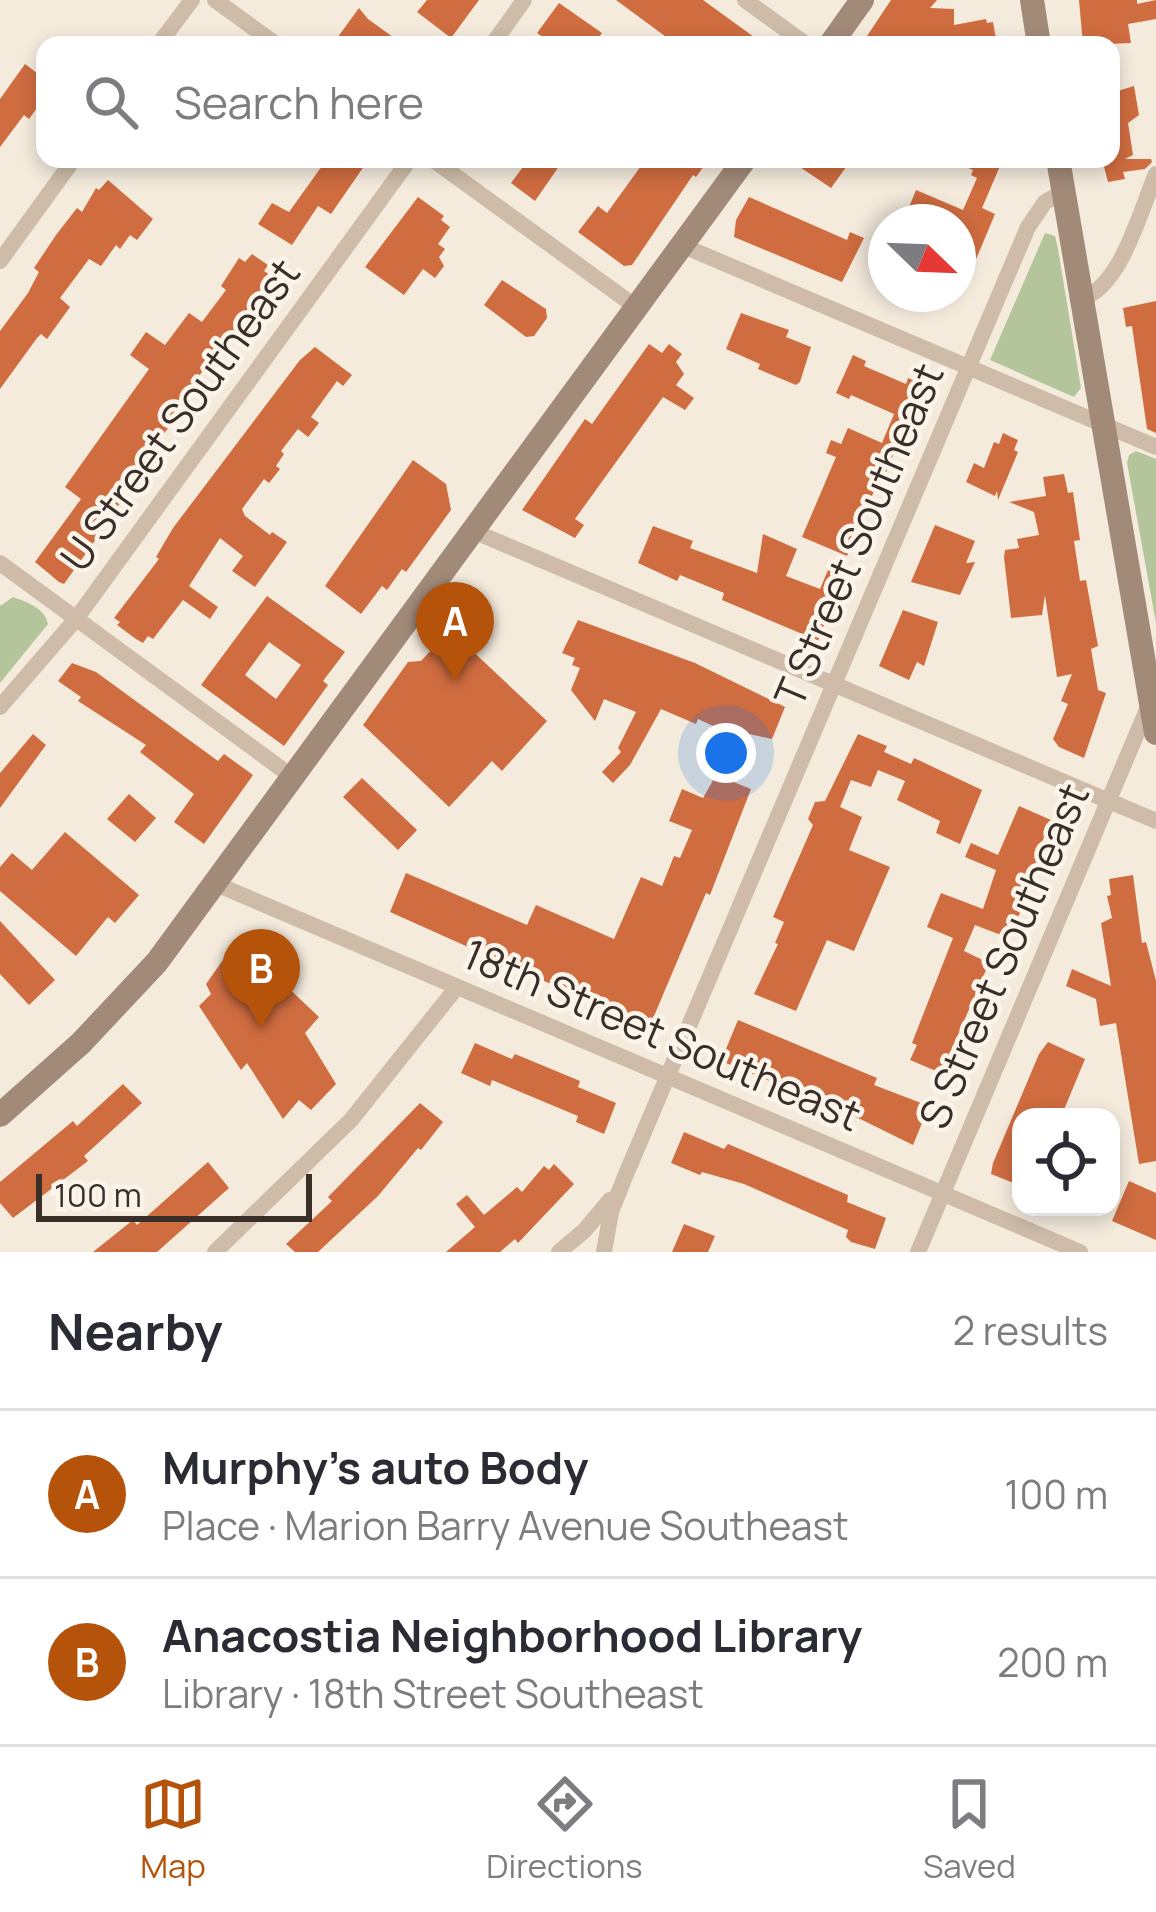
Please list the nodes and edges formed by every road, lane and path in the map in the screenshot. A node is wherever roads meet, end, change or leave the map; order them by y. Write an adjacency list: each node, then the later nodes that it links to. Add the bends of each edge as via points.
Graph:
1 (192, 0): 7 (street)
2 (215, 0): 8 (street)
3 (524, 0): 9 (street)
4 (745, 0): 10 (street)
5 (862, 0): 11 (main road)
6 (1032, 0): 12 (main road)
7 (165, 36)
8 (265, 36)
9 (498, 36)
10 (795, 36)
11 (836, 36)
12 (1038, 36)
13 (67, 168): 21 (street)
14 (403, 168): 29 (street, U Street Southeast)
15 (444, 168): 23 (street)
16 (739, 168): 20 (main road)
17 (1059, 168): 19 (main road)
18 (1156, 174): 22 (street, via 1114,272)
19 (1063, 192): 22 (main road); 24 (street, T Street Southeast, via 1032,218)
20 (681, 245): 23 (main road); 24 (street)
21 (0, 261)
22 (1082, 298): 25 (main road)
23 (636, 307): 27 (main road)
24 (969, 368): 25 (street); 30 (street, T Street Southeast)
25 (1105, 425): 26 (street); 31 (main road)
26 (1156, 447)
27 (473, 531): 30 (street); 34 (main road)
28 (0, 563): 29 (street)
29 (76, 619): 32 (street, U Street Southeast); 34 (street)
30 (834, 684): 35 (street); 39 (street, T Street Southeast)
31 (1153, 693): 33 (main road); 35 (street, S Street Southeast)
32 (0, 706)
33 (1156, 733)
34 (294, 778): 37 (main road)
35 (1108, 801): 36 (street); 42 (street, S Street Southeast)
36 (1156, 821)
37 (217, 884): 38 (street, 18th Street Southeast); 40 (main road, via 137,986)
38 (458, 987): 39 (street, 18th Street Southeast); 43 (street, via 351,1120)
39 (669, 1077): 41 (street, T Street Southeast); 42 (street, 18th Street Southeast)
40 (0, 1115)
41 (624, 1180): 44 (street); 45 (street, T Street Southeast)
42 (943, 1194): 46 (street, S Street Southeast); 47 (street, 18th Street Southeast)
43 (215, 1252)
44 (559, 1252)
45 (604, 1252)
46 (918, 1252)
47 (1080, 1252)

